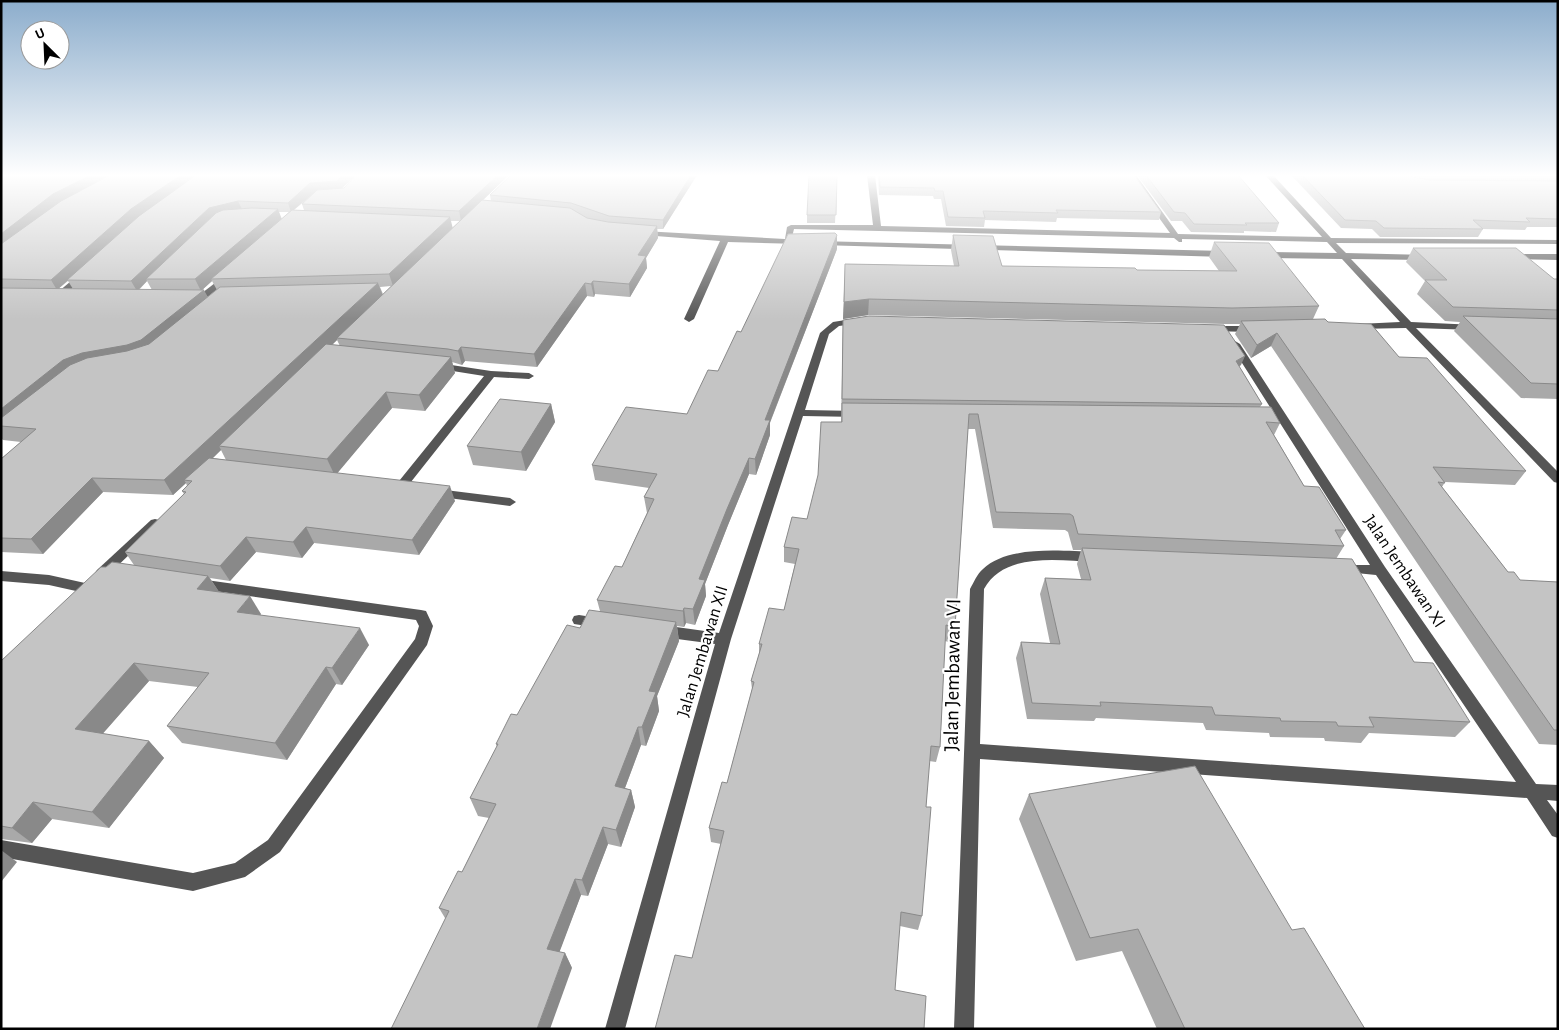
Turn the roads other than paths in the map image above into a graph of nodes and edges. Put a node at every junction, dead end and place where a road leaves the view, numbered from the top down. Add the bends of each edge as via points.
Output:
1 (876, 223) edge
2 (1166, 223) edge
3 (1313, 223) edge
4 (877, 229) junction
5 (630, 232) edge
6 (1176, 236) junction
7 (724, 239) junction
8 (1328, 240) junction
9 (794, 242) junction
10 (1533, 242) junction
11 (1558, 242) edge
12 (1188, 253) junction
13 (1237, 254) edge
14 (1257, 255) edge
15 (1346, 257) junction
16 (1435, 257) edge
17 (1504, 257) edge
18 (1556, 257) edge
19 (90, 268) edge
20 (234, 270) edge
21 (79, 294) edge
22 (224, 296) edge
23 (689, 319) dead end
24 (868, 320) edge
25 (1408, 325) junction
26 (1349, 327) edge
27 (1484, 328) edge
28 (1196, 329) edge
29 (1225, 329) junction
30 (1264, 329) edge
31 (424, 364) edge
32 (490, 374) junction
33 (529, 376) dead end
34 (798, 413) junction
35 (868, 414) edge
36 (1558, 479) edge
37 (510, 502) dead end
38 (163, 515) edge
39 (1104, 558) edge
40 (1331, 568) edge
41 (105, 570) junction
42 (1380, 570) junction
43 (125, 573) edge
44 (1, 576) edge
45 (184, 581) edge
46 (579, 620) dead end
47 (618, 625) edge
48 (647, 629) edge
49 (724, 639) junction
50 (973, 751) junction
51 (1532, 791) junction
52 (1558, 793) edge
53 (1558, 830) edge
54 (1, 848) edge
55 (614, 1029) edge
56 (964, 1029) edge

1 - 4 street
2 - 6 street
3 - 8 street
4 - 6 street
4 - 9 street via 796,226 791,227 788,238
5 - 7 street
6 - 8 street
6 - 12 street
7 - 9 street
7 - 23 street
8 - 10 street
8 - 15 street
9 - 12 street
10 - 11 street
10 - 18 street
12 - 13 street
14 - 15 street
15 - 16 street
15 - 25 street
17 - 18 street
19 - 21 street via 56,294
20 - 22 street via 201,295
24 - 34 street, Jalan Jembawan XII via 836,324 825,333
25 - 26 street
25 - 27 street
25 - 36 street
28 - 29 street
29 - 30 street
29 - 42 street, Jalan Jembawan XI via 1277,418
31 - 32 street
32 - 33 street
32 - 37 street via 394,488
34 - 35 street
34 - 49 street, Jalan Jembawan XII
38 - 41 street
39 - 50 street, Jalan Jembawan VI via 1055,556 1006,560 988,572 977,589
40 - 42 street
41 - 43 street
41 - 44 street via 82,591 49,580
42 - 51 street, Jalan Jembawan XI
45 - 54 street via 422,616 426,626 422,641 274,846 240,871 193,882
46 - 47 street
48 - 49 street
49 - 55 street, Jalan Jembawan XII
50 - 51 street
50 - 56 street, Jalan Jembawan VI
51 - 52 street
51 - 53 street, Jalan Jembawan XI

